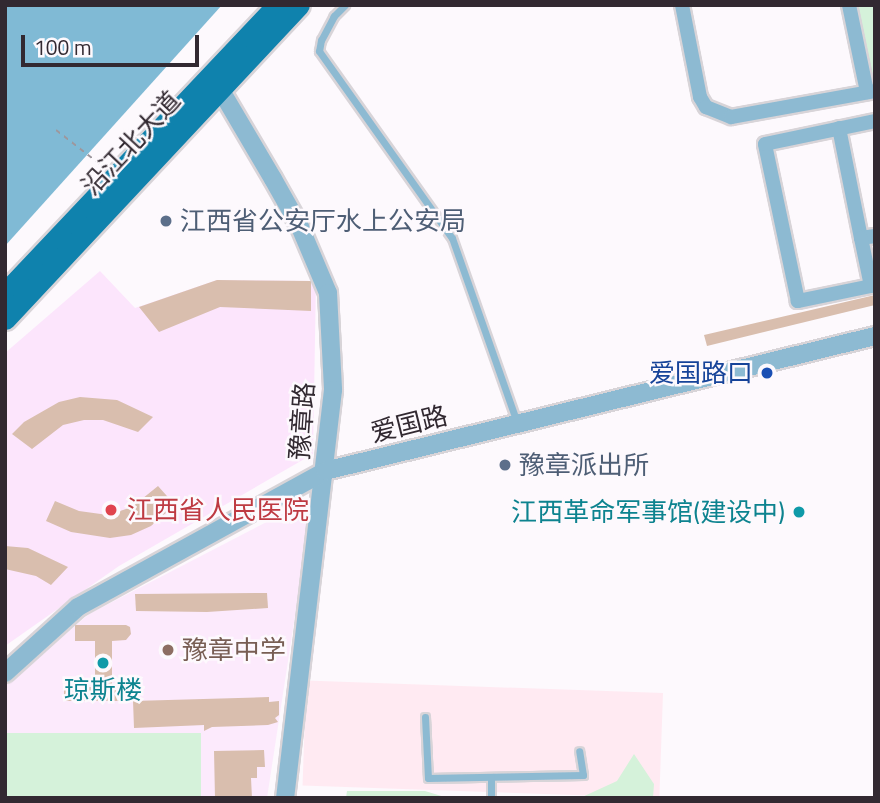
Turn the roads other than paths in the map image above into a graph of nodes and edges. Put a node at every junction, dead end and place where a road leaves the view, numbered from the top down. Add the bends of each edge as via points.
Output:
1 (277, 5) edge
2 (299, 5) edge
3 (345, 5) edge
4 (849, 5) edge
5 (684, 6) edge
6 (214, 84) junction
7 (871, 91) edge
8 (875, 121) edge
9 (839, 128) junction
10 (868, 237) edge
11 (873, 285) edge
12 (5, 293) edge
13 (5, 319) edge
14 (875, 336) edge
15 (517, 425) junction
16 (325, 471) junction
17 (5, 673) edge
18 (425, 717) dead end
19 (579, 751) dead end
20 (491, 777) junction
21 (285, 798) edge
22 (491, 798) edge

1 - 6 main road, 沿江北大道
2 - 6 main road, 沿江北大道
3 - 15 lane via 334,16 319,51 452,238
4 - 7 street
5 - 7 street via 700,97 706,107 731,117
6 - 12 main road, 沿江北大道 via 116,176
6 - 13 main road, 沿江北大道
6 - 16 street, 豫章路 via 300,227 328,293 332,390
8 - 9 street
9 - 10 street
9 - 11 street via 765,144 798,301
10 - 11 street
14 - 15 street, 爱国路
15 - 16 street, 爱国路
16 - 17 street, 爱国路 via 78,607
16 - 21 street, 豫章路
18 - 20 lane via 428,778
19 - 20 lane via 583,775
20 - 22 lane

